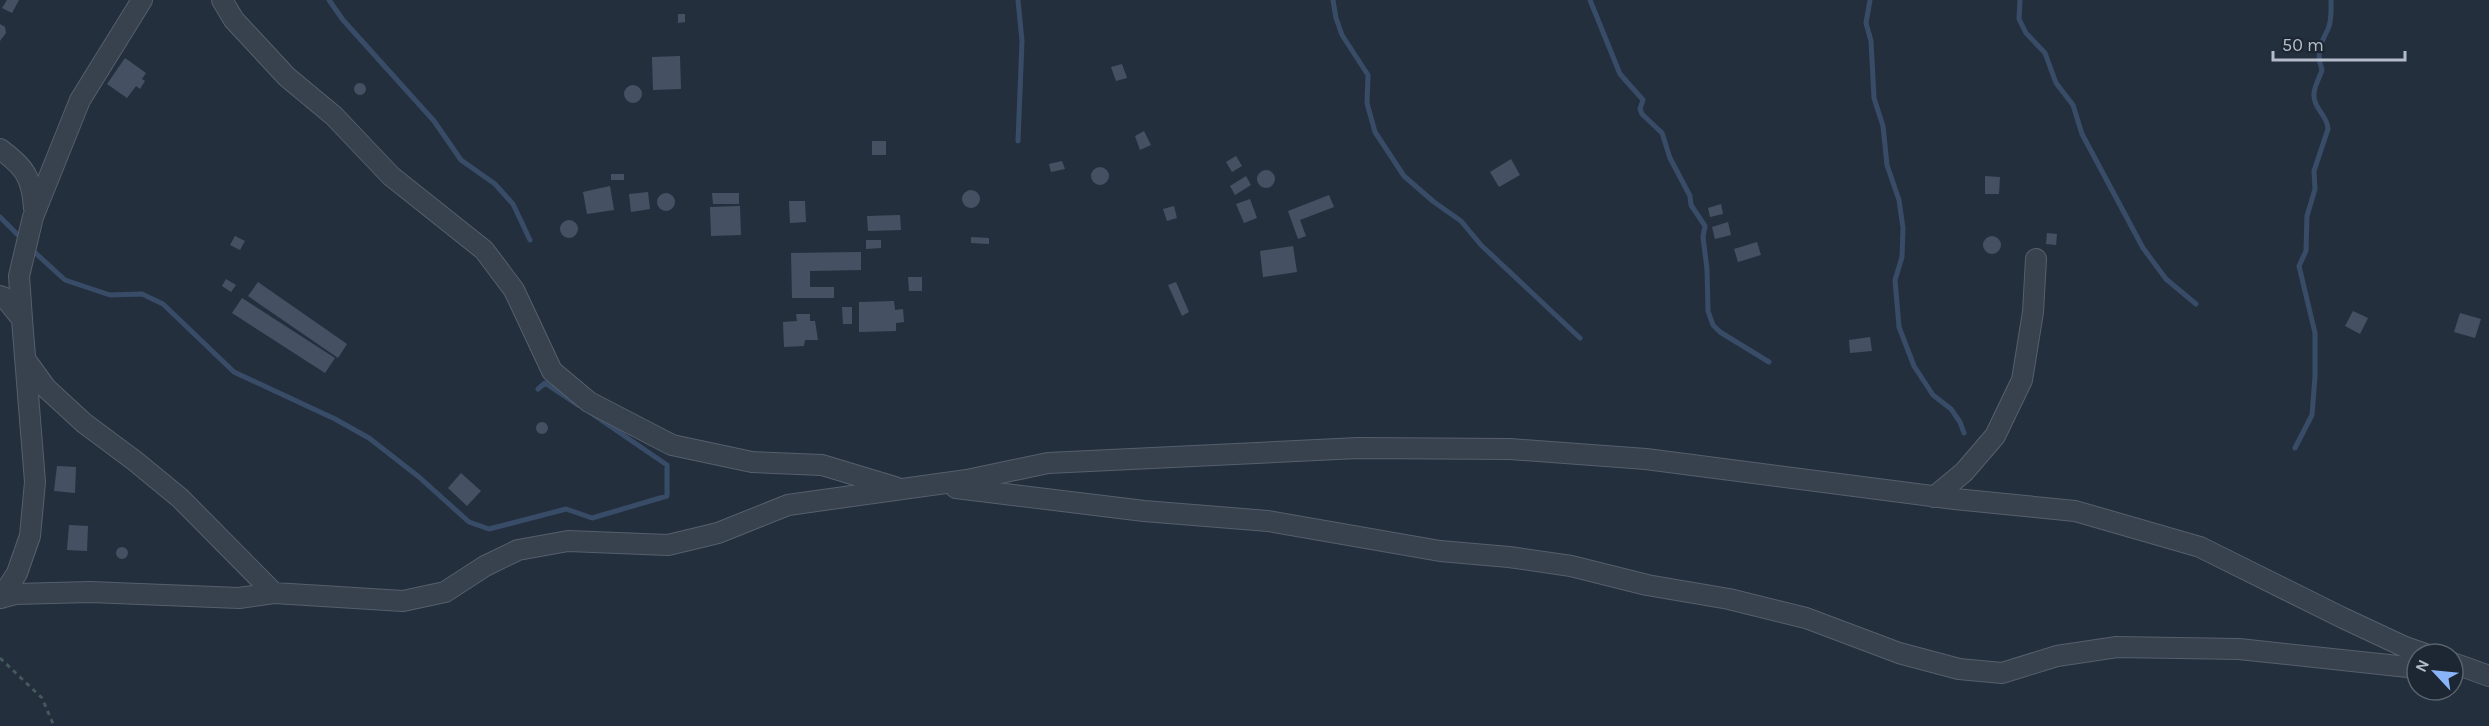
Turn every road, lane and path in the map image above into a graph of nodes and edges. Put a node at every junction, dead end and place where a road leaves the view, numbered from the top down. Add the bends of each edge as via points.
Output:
1 (142, 0) edge
2 (222, 0) edge
3 (0, 149) edge
4 (34, 213) junction
5 (2036, 259) dead end
6 (0, 296) edge
7 (22, 319) junction
8 (25, 359) junction
9 (929, 485) junction
10 (898, 488) junction
11 (1934, 497) junction
12 (274, 593) junction
13 (1, 598) edge
14 (2405, 645) edge
15 (0, 658) edge
16 (2405, 667) edge
17 (2465, 667) edge
18 (2465, 673) edge
19 (2489, 676) edge
20 (54, 726) edge

1 - 4 street via 80,99
2 - 10 street via 234,20 268,58 334,116 391,176 484,250 514,290 552,371 589,402 672,445 752,462 822,465
3 - 4 street via 25,171 33,186
4 - 7 street via 19,276
5 - 11 street via 2033,312 2022,380 1995,436 1964,472
6 - 7 street
7 - 8 street
8 - 12 street via 46,388 180,498
8 - 13 street via 35,482 30,536 17,573
9 - 10 street
9 - 11 street via 1048,463 1358,448 1510,449 1646,459
9 - 16 street via 1144,511 1268,520 1440,551 1571,566 1806,618 1959,669 2002,673 2056,656 2117,647 2239,649
10 - 12 street via 788,505 718,533 668,545 568,541 518,550 446,591 403,601
11 - 14 street via 2075,511 2200,547
12 - 13 street via 239,598 90,592 15,594
15 - 20 path via 42,698
17 - 19 street
18 - 19 street

